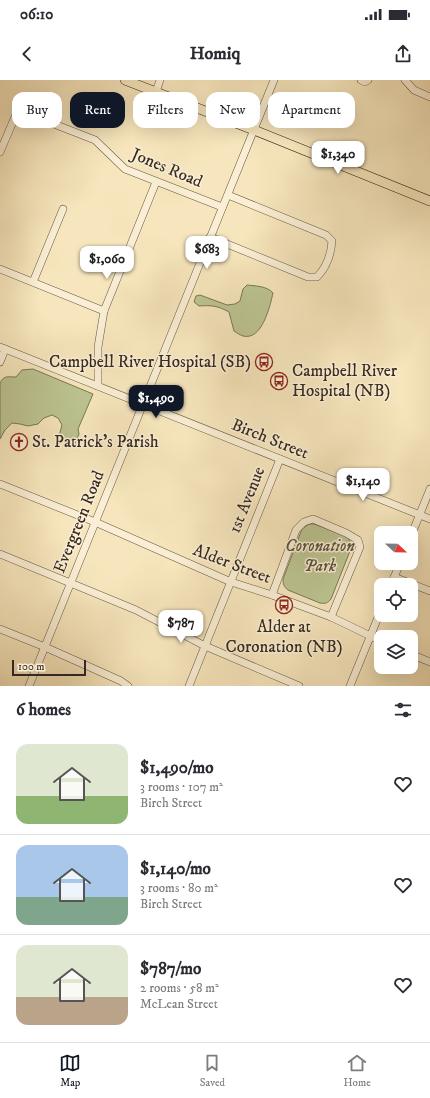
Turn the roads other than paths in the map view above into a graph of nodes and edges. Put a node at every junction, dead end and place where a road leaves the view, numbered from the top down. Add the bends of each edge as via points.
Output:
1 (125, 80) edge
2 (160, 80) edge
3 (274, 80) edge
4 (361, 80) edge
5 (368, 80) edge
6 (405, 80) edge
7 (156, 92) joint
8 (430, 97) edge
9 (198, 108) edge
10 (254, 130) junction
11 (0, 152) edge
12 (156, 182) junction
13 (228, 195) junction
14 (430, 201) edge
15 (222, 208) junction
16 (63, 209) dead end
17 (210, 237) junction
18 (0, 269) edge
19 (33, 282) junction
20 (104, 311) junction
21 (3, 348) edge
22 (0, 362) edge
23 (98, 386) junction
24 (143, 404) junction
25 (280, 459) junction
26 (0, 484) edge
27 (430, 489) edge
28 (419, 515) junction
29 (430, 519) edge
30 (95, 522) junction
31 (415, 526) edge
32 (0, 554) edge
33 (397, 570) edge
34 (394, 577) joint
35 (71, 582) junction
36 (231, 582) junction
37 (430, 591) edge
38 (272, 595) junction
39 (331, 617) junction
40 (376, 622) edge
41 (0, 629) edge
42 (370, 637) junction
43 (374, 639) edge
44 (205, 646) junction
45 (45, 647) junction
46 (418, 657) edge
47 (430, 662) edge
48 (29, 686) edge
49 (128, 686) edge
50 (189, 686) edge
51 (299, 686) edge
52 (350, 686) edge

1 - 7 main road
2 - 7 street
3 - 10 street, Evergreen Road
4 - 5 street
6 - 8 street via 414,90
9 - 10 main road
10 - 13 street, Evergreen Road
10 - 14 main road
11 - 12 street, Jones Road via 18,110 95,140 125,169
12 - 15 street, Jones Road
12 - 20 street
13 - 15 street, Evergreen Road
13 - 17 street via 326,235 332,242 326,262 317,277 308,277
15 - 17 street, Evergreen Road
16 - 19 street
17 - 24 street, Evergreen Road
18 - 19 street
19 - 20 street
20 - 23 street via 98,347
21 - 22 street
21 - 23 street, Birch Street
23 - 24 street, Birch Street
24 - 25 street, Birch Street
24 - 30 street, Evergreen Road
25 - 28 street, Birch Street
25 - 36 street, 1st Avenue
26 - 30 street, Alder Street
27 - 28 street
28 - 29 street, Birch Street
28 - 31 street
30 - 35 street, Evergreen Road
30 - 36 street, Alder Street
32 - 35 street
33 - 34 street
34 - 37 street
35 - 44 street via 136,610
35 - 45 street, Evergreen Road
36 - 38 street, Alder Street
36 - 44 street, 1st Avenue
38 - 39 street, Alder Street
38 - 39 street via 296,530 304,522 313,520 346,533 358,540 360,547
39 - 42 street, Alder Street
40 - 42 street
41 - 45 street
42 - 43 street, Alder Street
42 - 52 street
44 - 50 street, 1st Avenue
44 - 51 street
45 - 48 street, Evergreen Road
45 - 49 street
46 - 47 street

